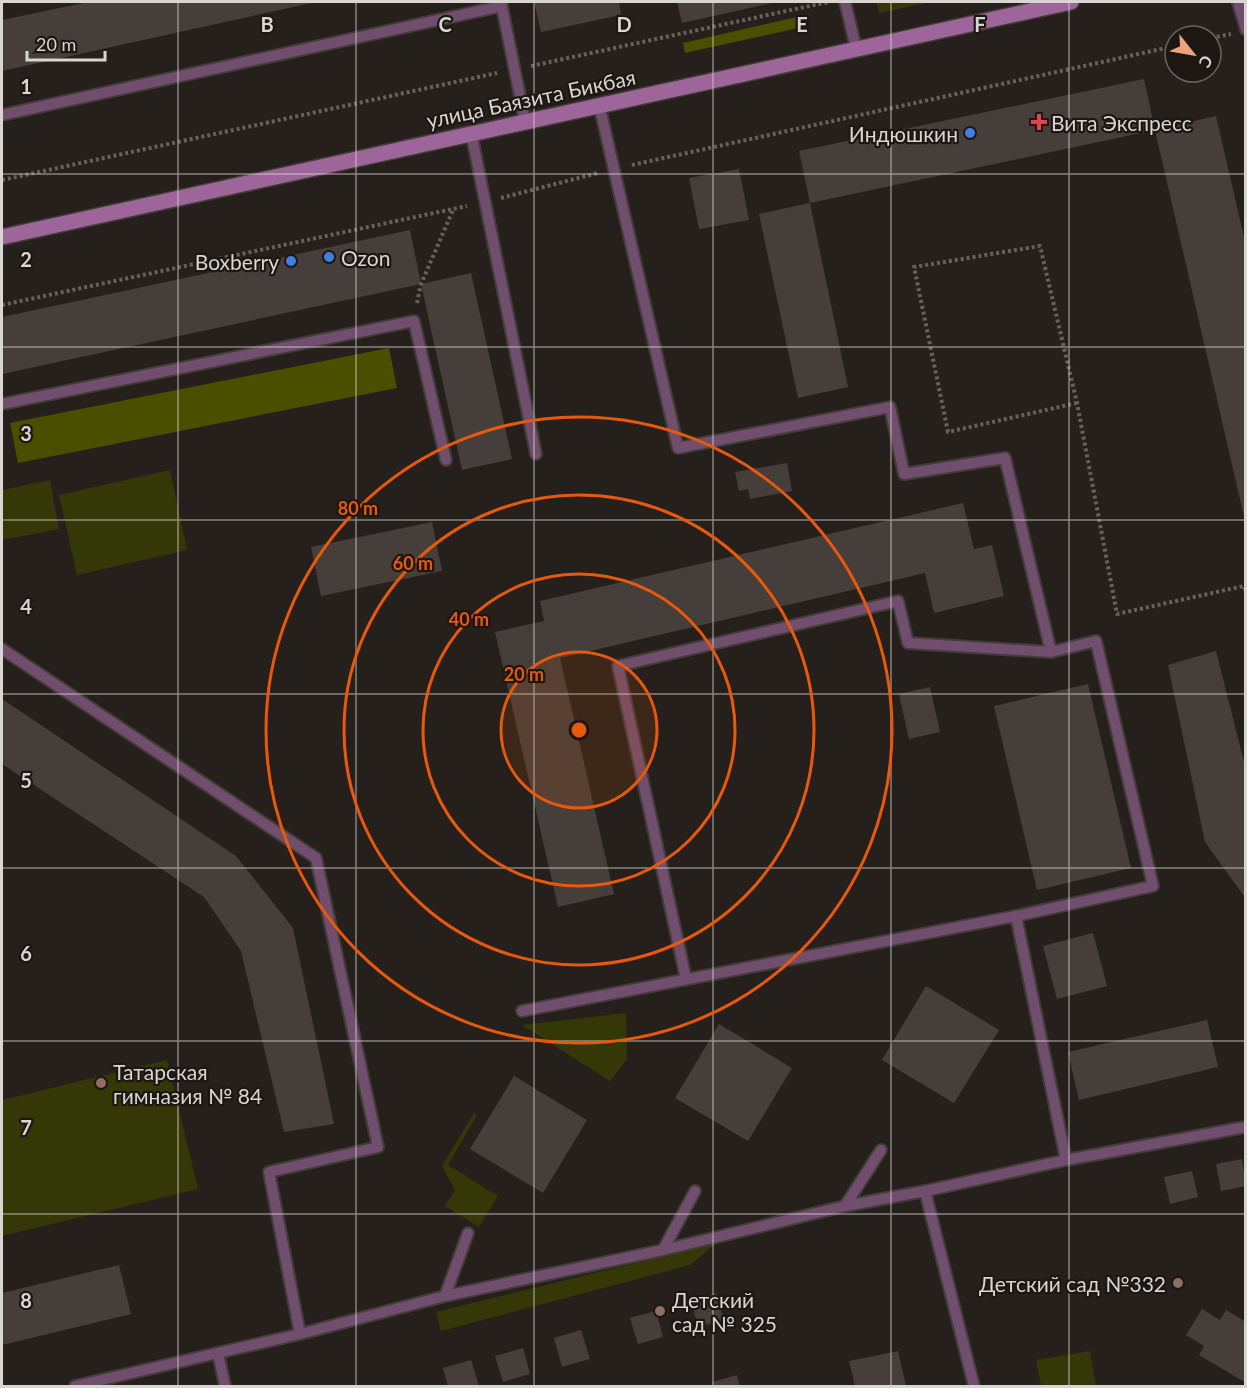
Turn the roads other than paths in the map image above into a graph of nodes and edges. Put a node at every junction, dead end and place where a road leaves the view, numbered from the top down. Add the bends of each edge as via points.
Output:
1 (845, 2) edge
2 (1071, 2) edge
3 (1238, 2) edge
4 (502, 4) edge
5 (1245, 30) edge
6 (856, 48) junction
7 (599, 104) junction
8 (2, 115) edge
9 (525, 121) junction
10 (471, 132) junction
11 (2, 237) edge
12 (2, 404) edge
13 (536, 454) dead end
14 (446, 460) dead end
15 (2, 649) edge
16 (1051, 652) junction
17 (1016, 916) junction
18 (686, 979) junction
19 (522, 1011) dead end
20 (1245, 1127) edge
21 (881, 1150) dead end
22 (1066, 1160) junction
23 (695, 1191) dead end
24 (925, 1191) junction
25 (845, 1206) junction
26 (468, 1233) dead end
27 (663, 1250) junction
28 (445, 1296) junction
29 (300, 1334) junction
30 (218, 1353) junction
31 (75, 1386) edge
32 (225, 1386) edge
33 (974, 1386) edge

1 - 6 lane
2 - 6 main road, улица Баязита Бикбая
3 - 5 lane
4 - 8 lane
4 - 9 lane
6 - 7 main road, улица Баязита Бикбая
7 - 9 main road, улица Баязита Бикбая
7 - 16 lane via 678,448 890,407 904,474 1005,458
9 - 10 main road, улица Баязита Бикбая
10 - 11 main road, улица Баязита Бикбая
10 - 13 lane
12 - 14 lane via 414,321
15 - 29 lane via 316,858 378,1147 269,1172
16 - 17 lane via 1096,641 1153,886
16 - 18 lane via 908,644 898,602 618,666
17 - 18 lane
17 - 22 lane
18 - 19 lane
20 - 22 lane
21 - 25 lane
22 - 24 lane
23 - 27 lane
24 - 25 lane
24 - 33 lane
25 - 27 lane
26 - 28 lane
27 - 28 lane
28 - 29 lane
29 - 30 lane
30 - 31 lane
30 - 32 lane

